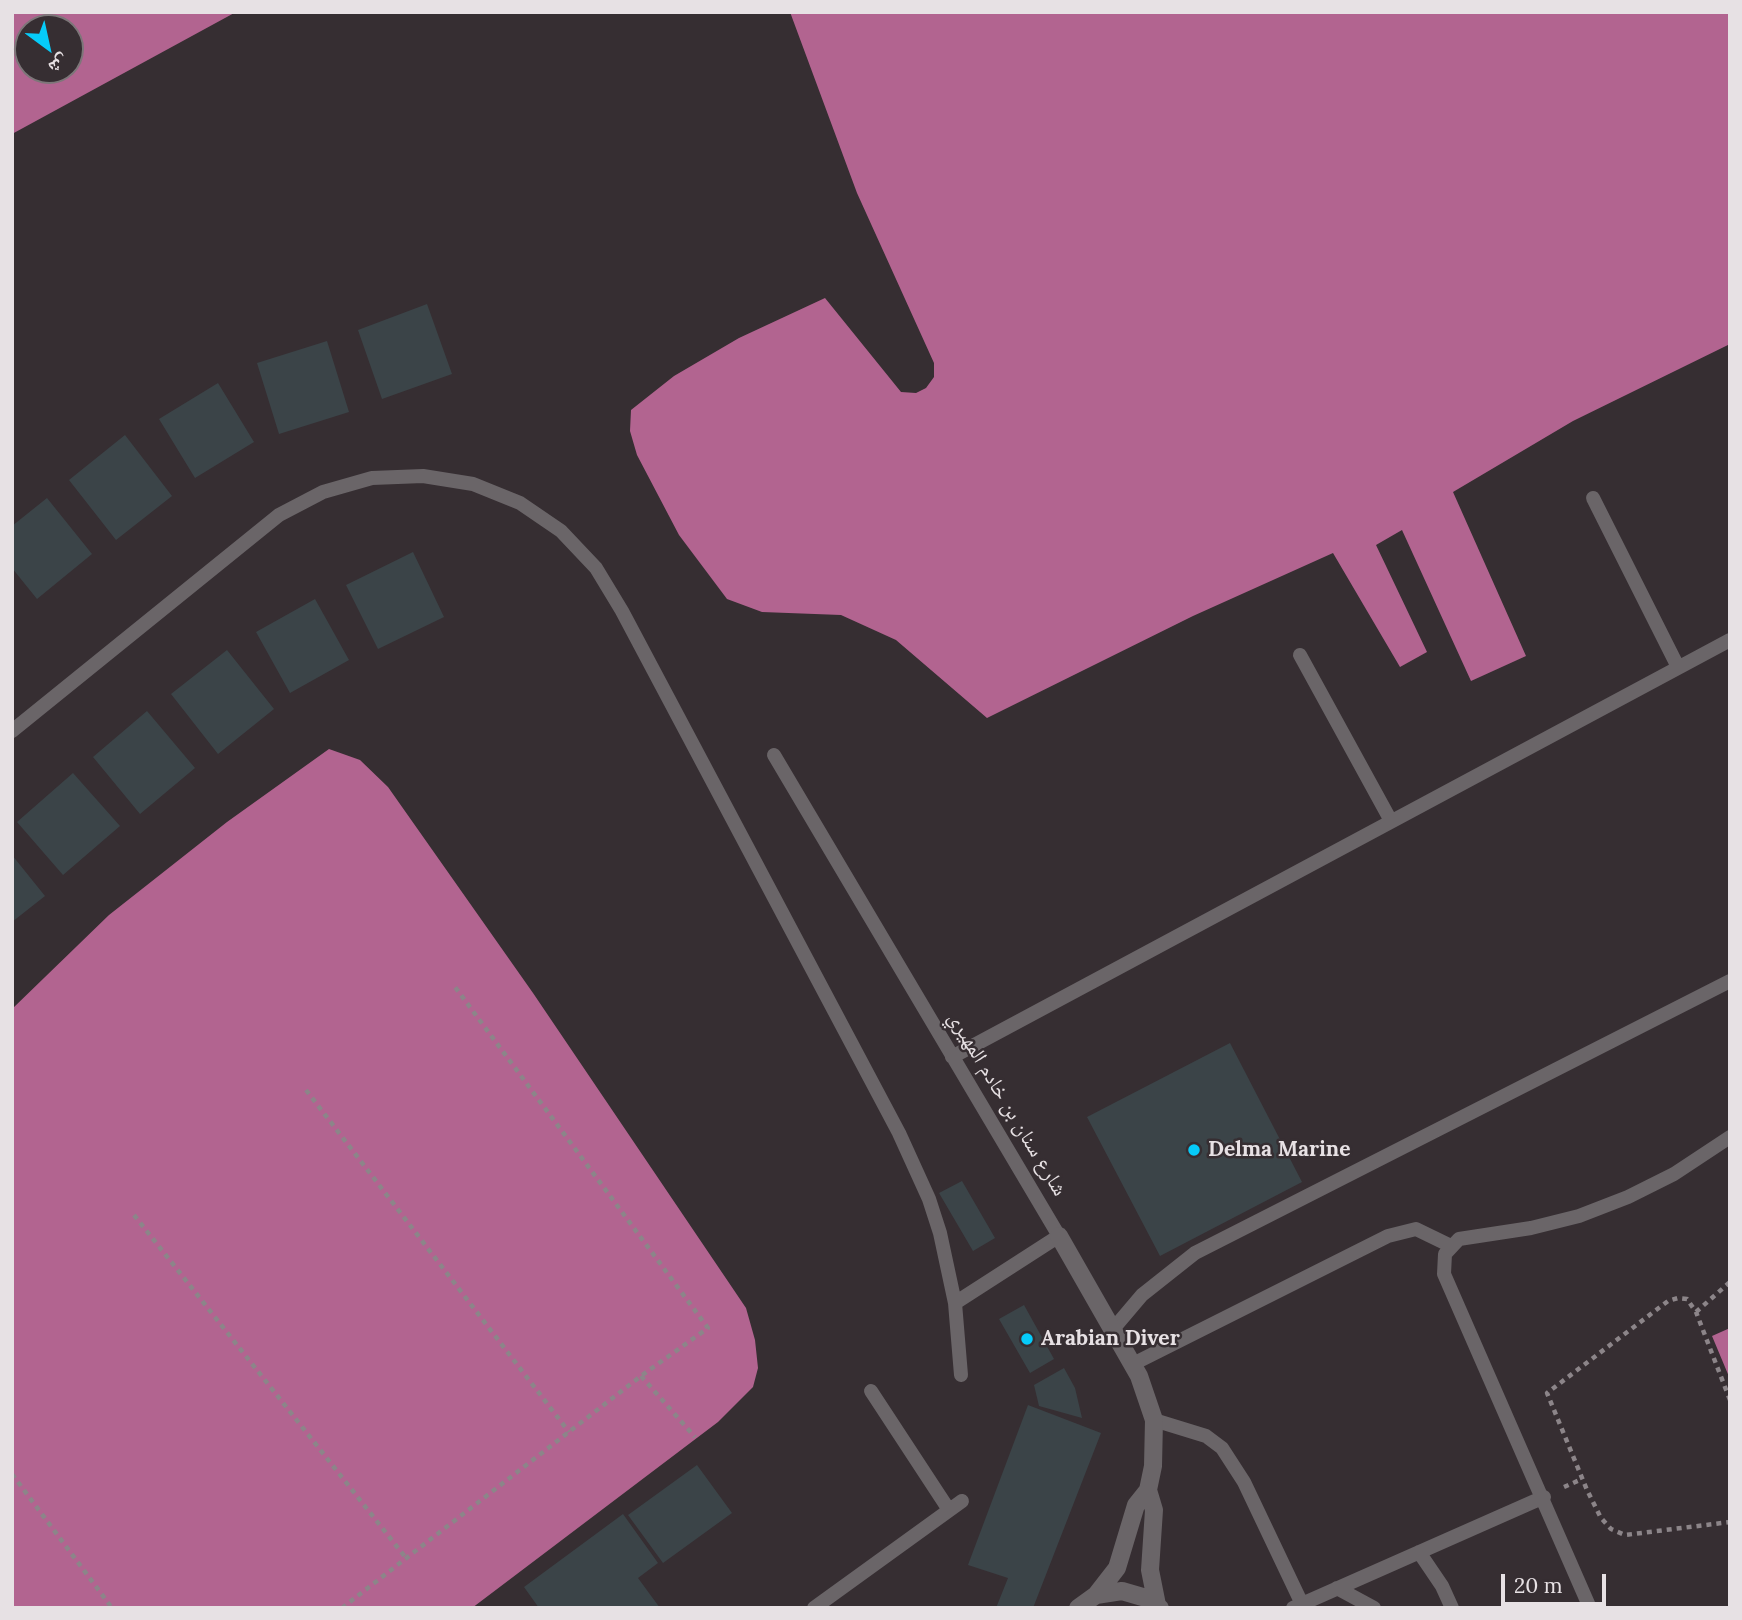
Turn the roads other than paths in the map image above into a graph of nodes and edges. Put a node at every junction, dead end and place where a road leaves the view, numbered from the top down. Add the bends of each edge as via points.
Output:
1 (1593, 498) dead end
2 (1730, 640) edge
3 (1300, 655) dead end
4 (1678, 667) junction
5 (12, 731) edge
6 (774, 755) dead end
7 (1391, 821) junction
8 (1730, 981) edge
9 (952, 1057) junction
10 (1730, 1136) edge
11 (1059, 1236) junction
12 (1451, 1246) junction
13 (955, 1303) junction
14 (1114, 1328) junction
15 (1133, 1364) junction
16 (961, 1375) dead end
17 (871, 1391) dead end
18 (1154, 1420) junction
19 (1148, 1490) junction
20 (1544, 1497) junction
21 (962, 1501) dead end
22 (949, 1510) junction
23 (1419, 1552) junction
24 (1337, 1588) junction
25 (1096, 1595) junction
26 (1159, 1606) edge
27 (1297, 1606) edge
28 (814, 1608) edge
29 (1078, 1608) edge
30 (1374, 1608) edge
31 (1452, 1608) edge
32 (1591, 1608) edge

1 - 4 lane
2 - 4 lane
3 - 7 lane
4 - 7 lane
5 - 13 lane via 279,514 323,492 372,478 423,476 473,484 520,503 561,531 596,568 622,611 915,1165 940,1233
6 - 9 lane, شارع سنان بن خادم المهيري
7 - 9 lane
8 - 14 lane via 1195,1253 1142,1295
9 - 11 lane, شارع سنان بن خادم المهيري
10 - 12 lane via 1628,1198 1579,1216 1469,1237
11 - 13 lane
11 - 14 street, شارع سنان بن خادم المهيري
12 - 15 lane via 1416,1229 1388,1236
12 - 20 lane via 1442,1264 1444,1274
13 - 16 lane
14 - 15 street, شارع سنان بن خادم المهيري
15 - 18 street, شارع سنان بن خادم المهيري
17 - 22 lane
18 - 19 street, شارع سنان بن خادم المهيري
18 - 27 lane via 1206,1436 1222,1448 1244,1482
19 - 25 street, شارع سنان بن خادم المهيري via 1136,1505 1117,1568
19 - 26 street, شارع سنان بن خادم المهيري via 1154,1510 1150,1570
20 - 23 lane
20 - 32 lane
21 - 22 lane
22 - 28 lane
23 - 24 lane
23 - 31 lane
24 - 27 lane
24 - 30 lane
25 - 26 street via 1134,1593
25 - 29 street

